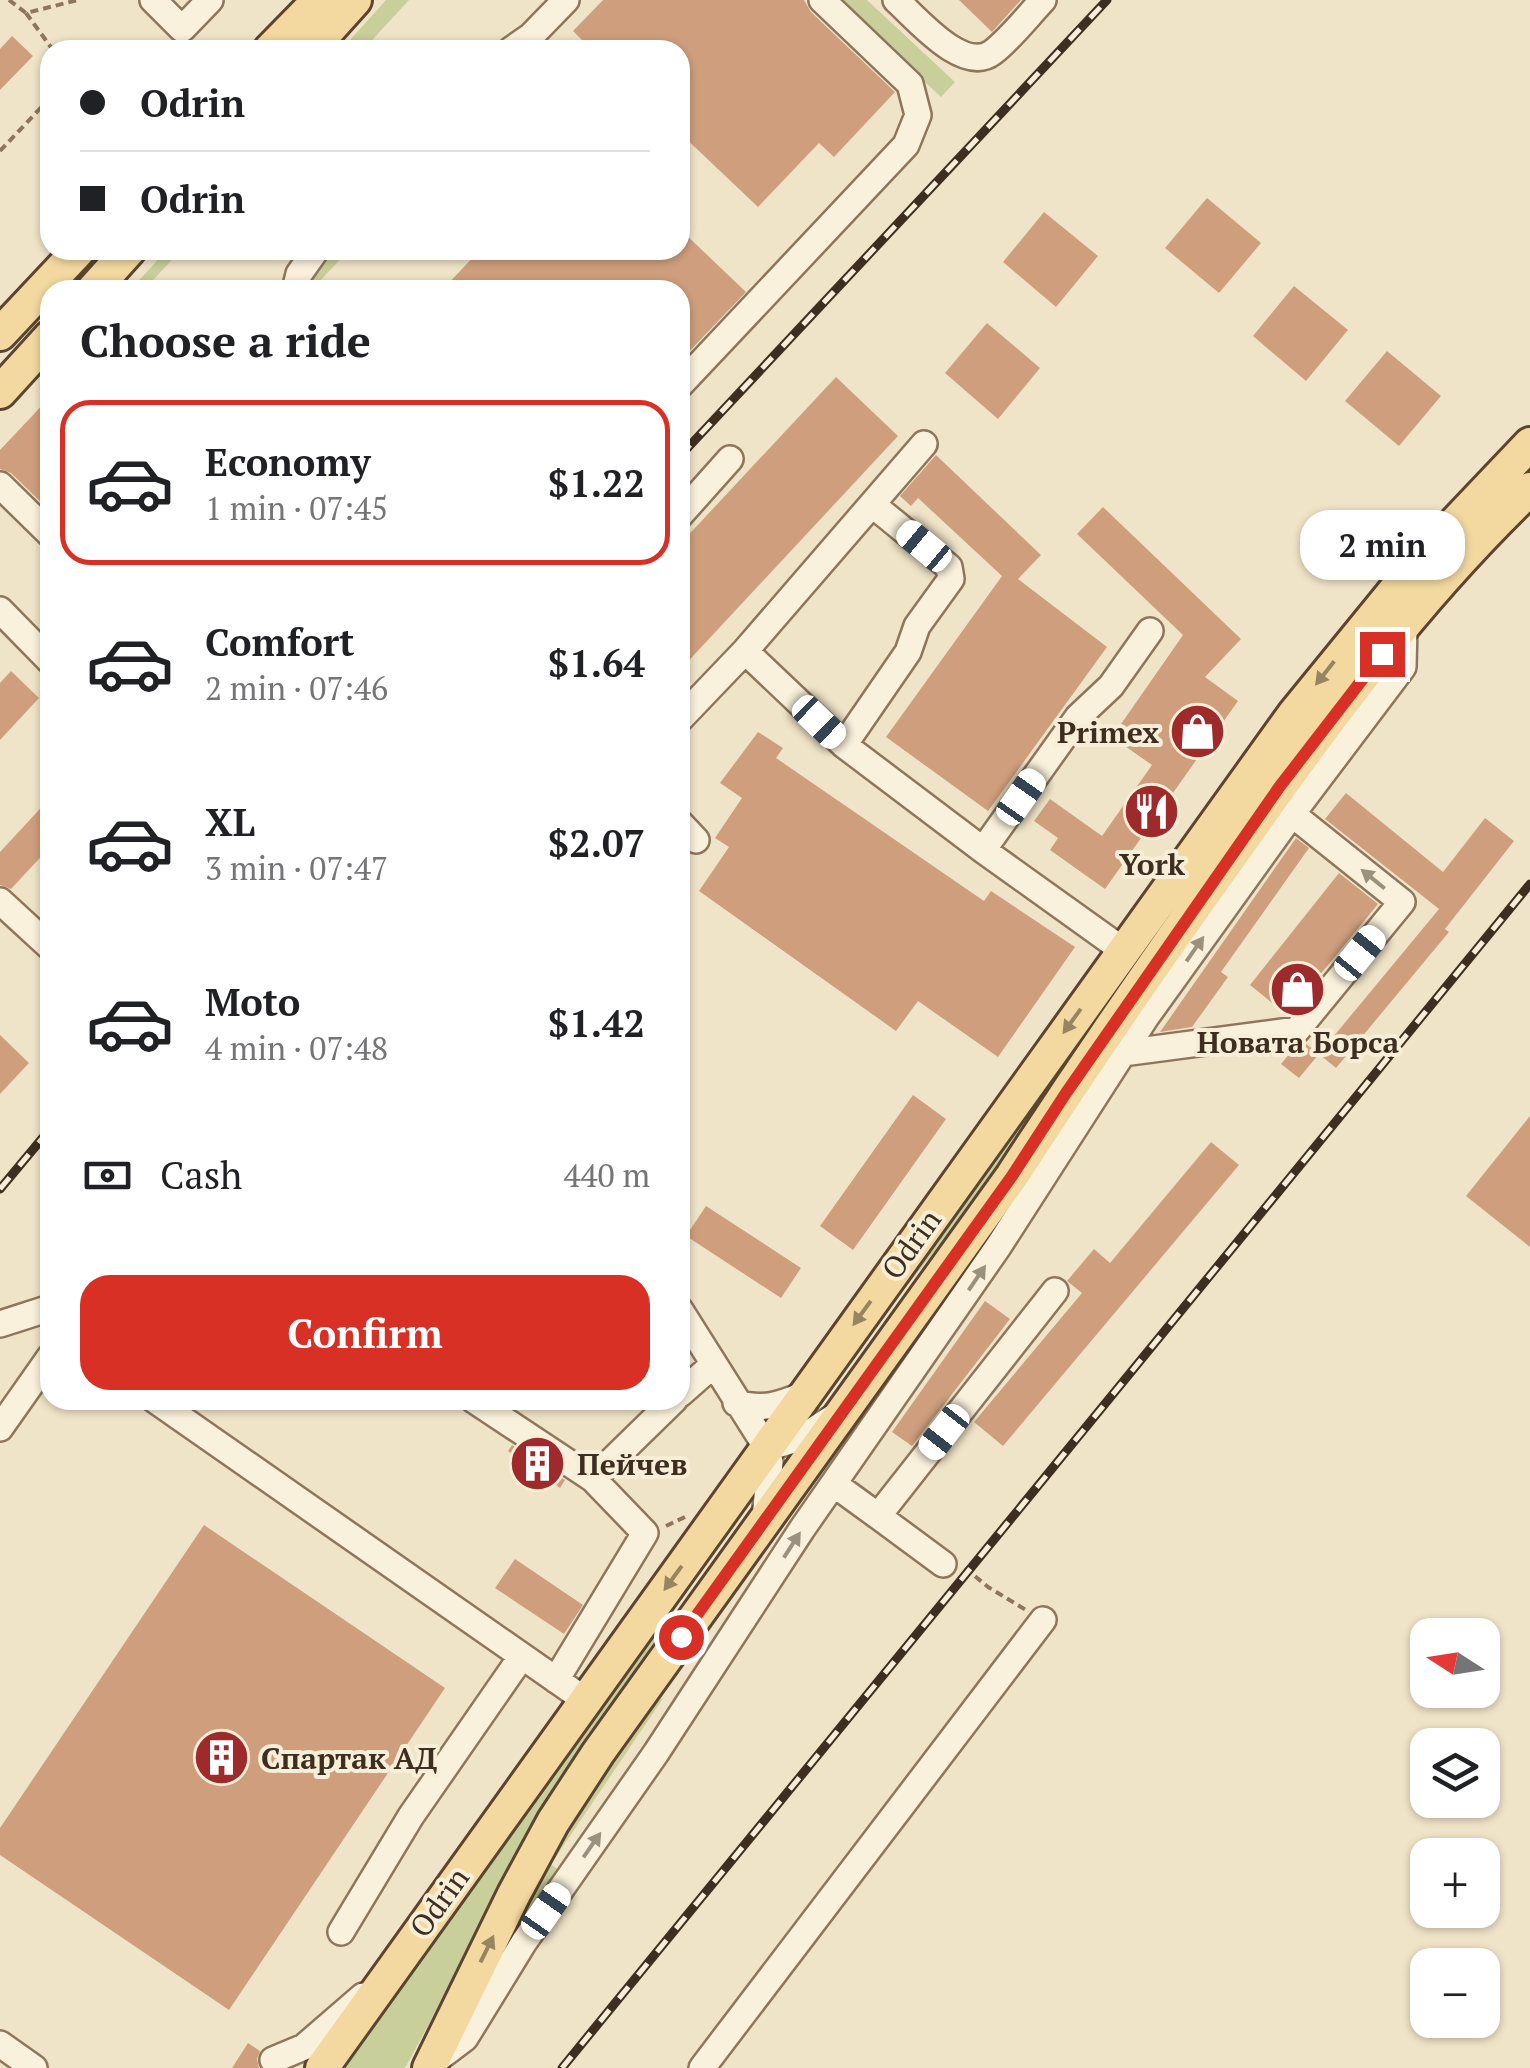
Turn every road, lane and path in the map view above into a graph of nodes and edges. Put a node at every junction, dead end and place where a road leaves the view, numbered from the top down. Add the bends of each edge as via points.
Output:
1 (10, 0) edge
2 (78, 0) edge
3 (153, 0) edge
4 (210, 0) edge
5 (318, 0) edge
6 (355, 0) edge
7 (566, 0) edge
8 (822, 0) edge
9 (896, 0) edge
10 (1043, 0) edge
11 (26, 13) junction
12 (46, 40) edge
13 (280, 40) edge
14 (319, 40) edge
15 (526, 40) edge
16 (40, 109) edge
17 (0, 151) edge
18 (70, 260) edge
19 (120, 260) edge
20 (51, 280) edge
21 (102, 280) edge
22 (40, 291) edge
23 (0, 334) edge
24 (40, 348) edge
25 (690, 373) edge
26 (0, 392) edge
27 (924, 444) dead end
28 (1530, 444) edge
29 (730, 458) dead end
30 (0, 484) edge
31 (1526, 497) edge
32 (690, 504) edge
33 (873, 505) junction
34 (40, 524) edge
35 (0, 610) edge
36 (1404, 627) junction
37 (1150, 631) dead end
38 (40, 650) edge
39 (746, 650) junction
40 (690, 709) edge
41 (844, 745) junction
42 (1292, 814) junction
43 (983, 850) junction
44 (0, 901) edge
45 (40, 938) edge
46 (1124, 951) junction
47 (1124, 1052) junction
48 (1066, 1093) junction
49 (1054, 1291) dead end
50 (40, 1311) edge
51 (0, 1324) edge
52 (690, 1327) edge
53 (713, 1365) junction
54 (40, 1370) edge
55 (690, 1385) edge
56 (802, 1396) junction
57 (736, 1403) junction
58 (169, 1410) edge
59 (489, 1410) edge
60 (664, 1410) edge
61 (841, 1413) junction
62 (0, 1428) edge
63 (767, 1448) junction
64 (594, 1479) junction
65 (834, 1484) junction
66 (878, 1516) junction
67 (765, 1520) junction
68 (943, 1564) joint
69 (1043, 1620) joint
70 (522, 1656) junction
71 (556, 1680) junction
72 (585, 1700) junction
73 (341, 1932) dead end
74 (386, 1977) junction
75 (0, 2044) edge
76 (273, 2060) dead end
77 (430, 2065) edge
78 (34, 2068) edge
79 (322, 2068) edge
80 (702, 2068) edge

1 - 11 path
2 - 11 path
3 - 4 street via 182,29
5 - 13 main road
6 - 14 main road
7 - 15 street
8 - 25 street via 910,84 918,115 906,145
9 - 10 street via 954,52 972,59 990,55
11 - 12 path
16 - 17 path
18 - 20 main road
19 - 21 main road
22 - 23 main road
24 - 26 main road
27 - 33 street
28 -> 46 main road, Odrin via 1344,650
29 - 32 street
30 - 34 street
31 - 36 main road, Odrin
33 - 39 street
33 - 41 street via 949,568 951,580
35 - 38 street
36 - 42 street via 1403,667
36 - 48 main road, Odrin via 1303,754
37 - 43 street via 1111,686 1078,717
39 - 40 street
39 - 41 street
41 - 43 street
47 -> 42 street
47 -> 42 street via 1297,1030 1402,902
43 - 46 street
44 - 45 street
46 - 48 main road via 1126,984 1075,1061
46 -> 56 main road, Odrin
65 -> 47 street
48 - 61 main road, Odrin
49 - 66 street
50 - 51 street
52 - 53 street
53 - 55 street
53 - 57 street
54 - 62 street
56 - 57 street via 773,1408
56 - 63 main road, Odrin
57 - 63 street
58 - 70 street
59 - 64 street
60 - 64 street
61 - 63 street via 803,1437
61 - 67 main road, Odrin
63 - 67 street
63 -> 72 main road, Odrin
64 - 71 street via 645,1533
65 - 66 street
77 -> 65 street via 465,2038
66 - 68 street
77 -> 67 main road, Odrin via 553,1822
68 - 69 path via 968,1569
69 - 80 street
70 - 71 street
70 - 73 street via 411,1816
71 - 72 street
72 - 74 main road, Odrin
74 - 76 street via 304,2047
74 - 79 main road, Odrin
75 - 78 street

